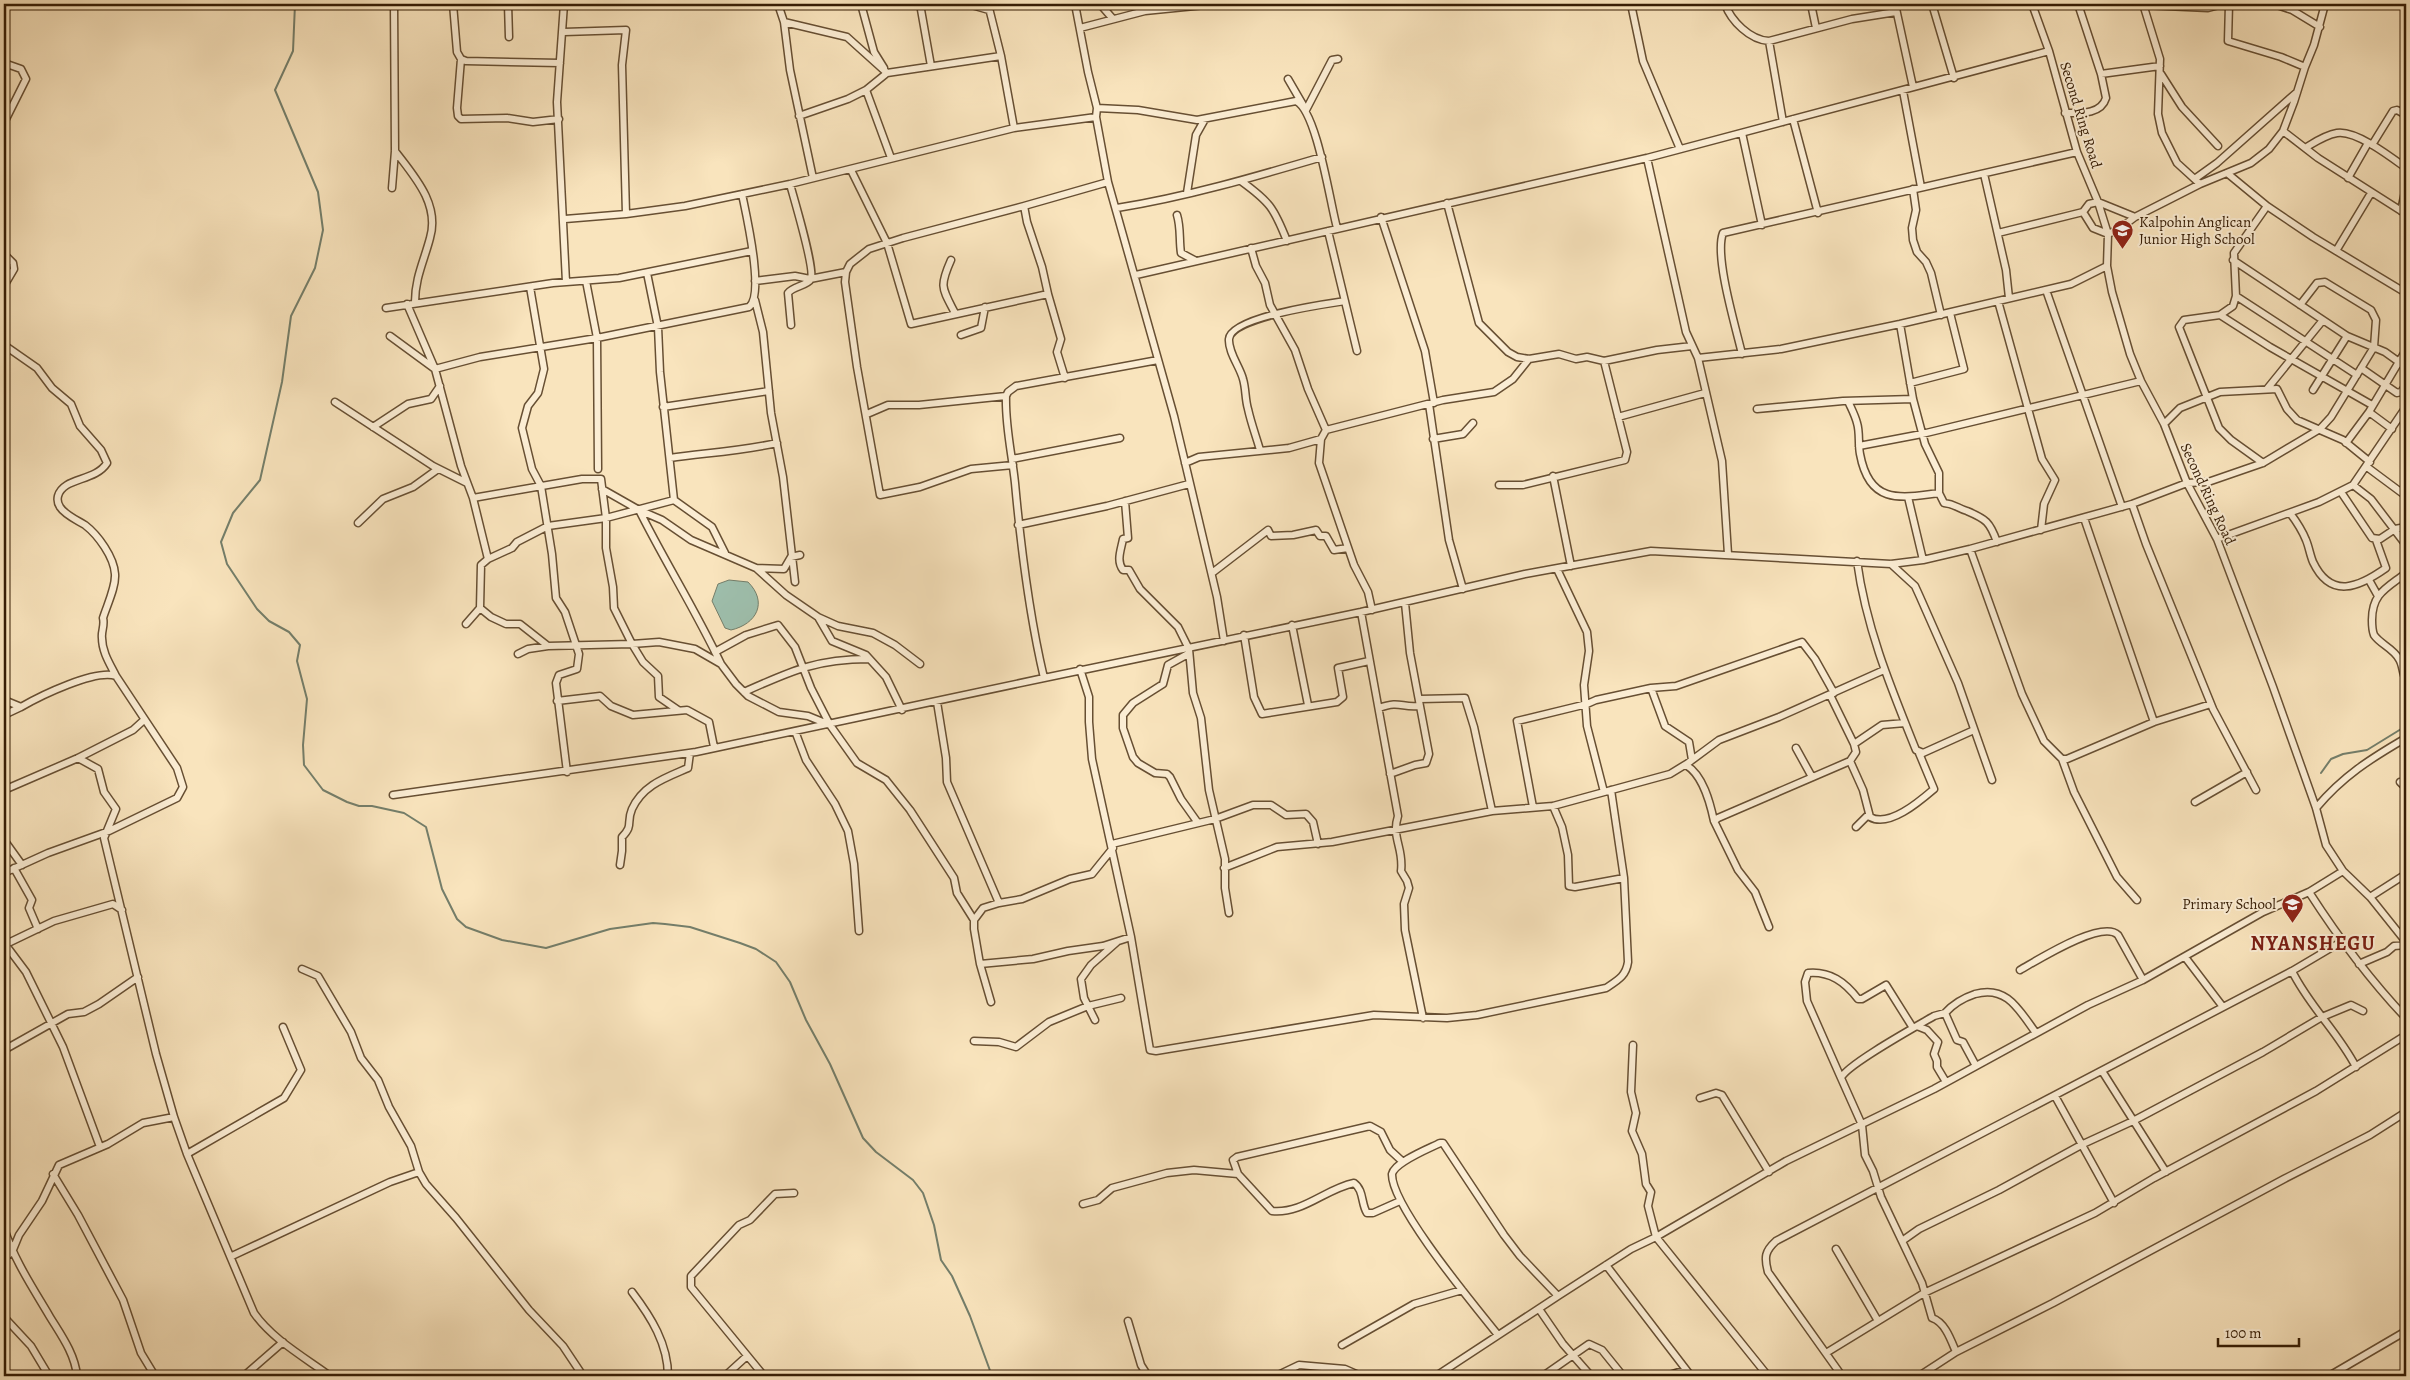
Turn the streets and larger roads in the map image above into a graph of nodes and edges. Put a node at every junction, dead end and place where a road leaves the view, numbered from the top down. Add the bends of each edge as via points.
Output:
1 (394, 4) edge
2 (453, 4) edge
3 (508, 4) edge
4 (564, 4) edge
5 (778, 4) edge
6 (861, 4) edge
7 (920, 4) edge
8 (968, 4) edge
9 (1075, 4) edge
10 (1100, 4) edge
11 (1215, 4) edge
12 (1631, 4) edge
13 (1725, 4) edge
14 (1811, 4) edge
15 (1895, 4) edge
16 (1932, 4) edge
17 (2032, 4) edge
18 (2078, 4) edge
19 (2223, 4) edge
20 (2229, 4) edge
21 (2274, 4) edge
22 (2324, 4) edge
23 (2143, 5) edge
24 (1169, 6) edge
25 (989, 7) edge
26 (1145, 7) edge
27 (1896, 12) junction
28 (1113, 19) junction
29 (784, 22) junction
30 (2320, 27) junction
31 (1080, 28) junction
32 (1816, 28) junction
33 (564, 32) junction
34 (509, 37) dead end
35 (1769, 41) junction
36 (2049, 51) junction
37 (1001, 56) junction
38 (461, 58) junction
39 (1338, 59) dead end
40 (4, 63) edge
41 (560, 63) junction
42 (931, 66) junction
43 (2160, 66) junction
44 (2305, 67) junction
45 (887, 73) junction
46 (2100, 74) junction
47 (2161, 74) junction
48 (1954, 78) junction
49 (1288, 79) dead end
50 (1913, 88) junction
51 (866, 90) junction
52 (1903, 91) junction
53 (2296, 93) junction
54 (1097, 108) junction
55 (1306, 110) junction
56 (2066, 113) junction
57 (2406, 115) edge
58 (799, 116) junction
59 (1096, 117) junction
60 (559, 119) junction
61 (1205, 119) junction
62 (1793, 119) junction
63 (1783, 122) junction
64 (4, 123) edge
65 (1014, 128) junction
66 (2283, 131) junction
67 (1742, 133) junction
68 (2370, 144) junction
69 (2218, 146) dead end
70 (2305, 148) junction
71 (1680, 149) junction
72 (395, 151) junction
73 (2077, 152) junction
74 (1322, 157) junction
75 (891, 158) junction
76 (1647, 158) junction
77 (2406, 168) edge
78 (850, 170) junction
79 (2227, 173) junction
80 (1984, 174) junction
81 (813, 178) junction
82 (2348, 178) junction
83 (1241, 181) junction
84 (2198, 181) junction
85 (1108, 182) junction
86 (790, 184) junction
87 (1921, 187) junction
88 (2406, 187) edge
89 (392, 188) dead end
90 (1913, 188) junction
91 (1187, 193) junction
92 (2371, 193) junction
93 (742, 194) junction
94 (2098, 202) junction
95 (1447, 204) junction
96 (1024, 206) junction
97 (2267, 206) junction
98 (1116, 208) junction
99 (2083, 212) junction
100 (1818, 213) junction
101 (2404, 213) edge
102 (626, 214) junction
103 (1177, 215) dead end
104 (2134, 217) junction
105 (1381, 218) junction
106 (565, 219) junction
107 (1762, 225) junction
108 (1337, 228) junction
109 (1328, 231) junction
110 (1998, 233) junction
111 (2108, 234) junction
112 (1287, 241) junction
113 (887, 243) junction
114 (1251, 248) junction
115 (752, 251) junction
116 (2336, 251) junction
117 (4, 254) edge
118 (952, 260) dead end
119 (2233, 260) junction
120 (1196, 262) junction
121 (2108, 266) junction
122 (846, 272) junction
123 (648, 274) junction
124 (1136, 275) junction
125 (810, 279) junction
126 (586, 281) junction
127 (755, 281) junction
128 (566, 282) junction
129 (4, 286) edge
130 (530, 287) junction
131 (2046, 290) junction
132 (2406, 293) edge
133 (1048, 294) junction
134 (2236, 296) junction
135 (2009, 298) junction
136 (755, 300) junction
137 (1345, 300) junction
138 (1998, 301) junction
139 (415, 302) junction
140 (407, 304) junction
141 (2300, 305) junction
142 (985, 307) junction
143 (386, 308) dead end
144 (955, 313) junction
145 (1950, 313) junction
146 (1275, 314) junction
147 (2220, 314) junction
148 (1941, 315) junction
149 (2323, 320) junction
150 (1900, 324) junction
151 (791, 325) dead end
152 (658, 327) junction
153 (961, 335) dead end
154 (390, 336) dead end
155 (2347, 336) junction
156 (597, 338) junction
157 (2306, 342) junction
158 (4, 345) edge
159 (1692, 346) junction
160 (541, 347) junction
161 (2374, 347) junction
162 (2406, 350) edge
163 (1357, 351) dead end
164 (1742, 354) junction
165 (1698, 358) junction
166 (1529, 359) junction
167 (2292, 359) junction
168 (2332, 359) junction
169 (1158, 360) junction
170 (1604, 361) junction
171 (2399, 362) junction
172 (2406, 367) edge
173 (2361, 368) junction
174 (435, 369) junction
175 (2357, 374) junction
176 (2322, 377) junction
177 (1065, 378) junction
178 (2141, 381) junction
179 (1910, 383) junction
180 (2384, 384) junction
181 (440, 386) junction
182 (2406, 386) edge
183 (2267, 389) junction
184 (2313, 390) dead end
185 (2348, 390) junction
186 (768, 392) junction
187 (1705, 394) junction
188 (1006, 396) junction
189 (2083, 396) junction
190 (2206, 397) junction
191 (1913, 399) junction
192 (1848, 401) junction
193 (335, 402) dead end
194 (1432, 403) junction
195 (2372, 405) junction
196 (663, 407) junction
197 (2406, 407) edge
198 (1757, 409) dead end
199 (2028, 410) junction
200 (2369, 412) junction
201 (867, 414) junction
202 (1618, 417) junction
203 (1473, 424) dead end
204 (2164, 424) junction
205 (373, 427) junction
206 (2320, 428) junction
207 (2392, 429) junction
208 (1326, 430) junction
209 (1922, 434) junction
210 (1120, 438) dead end
211 (1321, 439) junction
212 (1434, 439) junction
213 (2346, 442) junction
214 (777, 444) junction
215 (1859, 446) junction
216 (1260, 450) junction
217 (670, 458) junction
218 (1012, 462) junction
219 (1185, 463) junction
220 (2264, 463) junction
221 (2368, 464) junction
222 (438, 468) junction
223 (598, 469) dead end
224 (1553, 476) junction
225 (467, 483) junction
226 (1189, 484) junction
227 (2187, 484) junction
228 (1499, 485) dead end
229 (2353, 485) junction
230 (541, 486) junction
231 (602, 489) junction
232 (2342, 492) junction
233 (1939, 493) junction
234 (2406, 496) edge
235 (473, 498) junction
236 (1908, 498) junction
237 (674, 500) junction
238 (1124, 501) junction
239 (2132, 504) junction
240 (2122, 507) junction
241 (639, 510) junction
242 (2290, 513) junction
243 (606, 518) junction
244 (2084, 518) junction
245 (358, 523) dead end
246 (1018, 525) junction
247 (548, 526) junction
248 (2406, 527) edge
249 (2395, 529) junction
250 (2040, 530) junction
251 (2217, 539) junction
252 (2376, 540) junction
253 (1997, 542) junction
254 (2406, 545) edge
255 (1348, 548) junction
256 (1970, 549) junction
257 (725, 553) junction
258 (1728, 554) junction
259 (800, 555) dead end
260 (791, 558) junction
261 (488, 559) junction
262 (1923, 560) junction
263 (1857, 561) junction
264 (1892, 564) junction
265 (1571, 566) junction
266 (756, 568) junction
267 (1557, 568) junction
268 (2406, 573) edge
269 (1212, 574) junction
270 (2369, 580) junction
271 (795, 582) dead end
272 (1462, 589) junction
273 (2378, 596) junction
274 (1405, 602) junction
275 (480, 608) junction
276 (1372, 610) junction
277 (1361, 612) junction
278 (818, 617) junction
279 (466, 624) dead end
280 (1292, 625) junction
281 (1244, 635) junction
282 (1224, 641) junction
283 (632, 644) junction
284 (548, 646) junction
285 (577, 646) junction
286 (1188, 651) junction
287 (715, 652) junction
288 (518, 654) dead end
289 (869, 658) junction
290 (1369, 661) junction
291 (721, 664) junction
292 (920, 664) dead end
293 (802, 667) junction
294 (1080, 670) junction
295 (1884, 670) junction
296 (116, 676) junction
297 (1044, 678) junction
298 (2406, 680) edge
299 (1651, 688) junction
300 (744, 692) junction
301 (1832, 694) junction
302 (4, 700) edge
303 (557, 701) junction
304 (937, 702) junction
305 (1420, 703) junction
306 (1587, 704) junction
307 (2211, 704) junction
308 (1308, 706) junction
309 (21, 707) junction
310 (1379, 708) junction
311 (678, 710) junction
312 (902, 710) junction
313 (4, 715) edge
314 (144, 720) junction
315 (2154, 722) junction
316 (1905, 723) junction
317 (830, 724) junction
318 (1974, 730) junction
319 (795, 732) junction
320 (2406, 738) edge
321 (1854, 744) junction
322 (714, 747) junction
323 (1796, 748) dead end
324 (690, 753) junction
325 (1919, 753) junction
326 (78, 758) junction
327 (2062, 759) junction
328 (1692, 760) junction
329 (1850, 761) junction
330 (1686, 765) junction
331 (567, 772) junction
332 (2247, 772) junction
333 (1390, 774) junction
334 (1812, 777) junction
335 (1992, 780) dead end
336 (2400, 782) dead end
337 (2406, 788) edge
338 (4, 790) edge
339 (2256, 790) dead end
340 (1607, 791) junction
341 (392, 796) dead end
342 (2195, 802) dead end
343 (1553, 806) junction
344 (1533, 807) junction
345 (2316, 808) junction
346 (1492, 811) junction
347 (1869, 814) junction
348 (1398, 816) junction
349 (1215, 819) junction
350 (1714, 821) junction
351 (1198, 823) junction
352 (1408, 826) junction
353 (1856, 827) dead end
354 (1394, 829) junction
355 (109, 831) junction
356 (4, 840) edge
357 (1318, 844) junction
358 (1113, 846) junction
359 (22, 865) junction
360 (620, 865) dead end
361 (14, 868) junction
362 (1224, 868) junction
363 (2342, 871) junction
364 (4, 873) edge
365 (2406, 874) edge
366 (1624, 878) junction
367 (2309, 892) junction
368 (2370, 897) junction
369 (2137, 900) dead end
370 (999, 902) junction
371 (122, 910) junction
372 (1229, 913) dead end
373 (974, 920) junction
374 (1769, 927) dead end
375 (38, 929) junction
376 (859, 932) dead end
377 (1131, 937) junction
378 (1117, 942) junction
379 (2341, 942) junction
380 (4, 944) edge
381 (2406, 944) edge
382 (2185, 957) junction
383 (980, 964) junction
384 (2359, 964) junction
385 (302, 969) dead end
386 (2020, 970) dead end
387 (2292, 972) junction
388 (138, 977) junction
389 (2143, 980) junction
390 (1121, 998) dead end
391 (991, 1002) dead end
392 (1088, 1006) junction
393 (2223, 1007) junction
394 (2363, 1011) dead end
395 (1945, 1013) junction
396 (2322, 1017) junction
397 (1423, 1018) junction
398 (2406, 1018) edge
399 (1096, 1020) dead end
400 (50, 1024) junction
401 (283, 1027) dead end
402 (1915, 1027) junction
403 (2036, 1033) junction
404 (2406, 1035) edge
405 (974, 1041) dead end
406 (1633, 1045) dead end
407 (4, 1050) edge
408 (1976, 1066) junction
409 (2356, 1067) junction
410 (2102, 1071) junction
411 (1840, 1078) junction
412 (1946, 1082) junction
413 (2055, 1096) junction
414 (1700, 1098) dead end
415 (2406, 1112) edge
416 (174, 1117) junction
417 (2133, 1121) junction
418 (1862, 1125) junction
419 (2083, 1144) junction
420 (100, 1147) junction
421 (187, 1154) junction
422 (1403, 1162) junction
423 (419, 1172) junction
424 (1768, 1172) junction
425 (2166, 1172) junction
426 (53, 1174) junction
427 (1238, 1174) junction
428 (1878, 1187) junction
429 (794, 1193) dead end
430 (1400, 1201) junction
431 (2114, 1203) junction
432 (1083, 1204) dead end
433 (4, 1228) edge
434 (1656, 1237) junction
435 (1902, 1240) junction
436 (1836, 1249) dead end
437 (12, 1252) junction
438 (232, 1256) junction
439 (4, 1258) edge
440 (1606, 1265) junction
441 (1462, 1290) junction
442 (632, 1292) dead end
443 (1924, 1293) junction
444 (1558, 1296) junction
445 (1539, 1309) junction
446 (4, 1317) edge
447 (1128, 1320) dead end
448 (1878, 1321) junction
449 (2406, 1331) edge
450 (1498, 1336) junction
451 (282, 1342) junction
452 (1342, 1345) dead end
453 (1956, 1352) junction
454 (1826, 1353) junction
455 (1573, 1354) junction
456 (747, 1356) junction
457 (1685, 1370) junction
458 (49, 1376) edge
459 (77, 1376) edge
460 (155, 1376) edge
461 (244, 1376) edge
462 (330, 1376) edge
463 (583, 1376) edge
464 (668, 1376) edge
465 (725, 1376) edge
466 (764, 1376) edge
467 (1148, 1376) edge
468 (1276, 1376) edge
469 (1361, 1376) edge
470 (1436, 1376) edge
471 (1543, 1376) edge
472 (1592, 1376) edge
473 (1623, 1376) edge
474 (1666, 1376) edge
475 (1691, 1376) edge
476 (1768, 1376) edge
477 (1842, 1376) edge
478 (1919, 1376) edge
479 (2329, 1376) edge

1 - 72 street
2 - 38 street via 457,52
3 - 34 street
4 - 33 street
5 - 29 street
6 - 45 street via 874,52
7 - 42 street
8 - 25 street
9 - 31 street
10 - 28 street
11 - 24 street
12 - 71 street via 1643,61
13 - 35 street via 1736,23 1760,41
14 - 32 street
15 - 27 street
16 - 48 street
17 - 36 street, Second Ring Road
18 - 46 street
19 - 23 street via 2208,8
20 - 44 street via 2228,41
21 - 30 street via 2292,10
22 - 30 street
23 - 43 street
24 - 26 street
25 - 37 street
26 - 28 street
27 - 32 street
27 - 50 street
28 - 31 street
29 - 45 street via 847,37
29 - 58 street
30 - 44 street
31 - 54 street
32 - 35 street
33 - 41 street
33 - 102 street via 626,30 622,65
35 - 63 street
36 - 48 street
36 - 56 street, Second Ring Road
37 - 42 street
37 - 65 street
38 - 41 street via 466,61
38 - 60 street via 457,108 461,119 507,118 533,122
39 - 55 street via 1332,60
40 - 64 street via 21,69 26,79
41 - 60 street
42 - 45 street
43 - 46 street
43 - 47 street
44 - 53 street
45 - 51 street
46 - 56 street via 2106,98 2101,107
47 - 69 street via 2182,106
47 - 84 street via 2158,114 2162,133 2177,163
48 - 50 street
49 - 55 street
50 - 52 street
51 - 58 street
51 - 75 street
52 - 62 street
52 - 87 street
53 - 66 street
53 - 84 street
54 - 59 street
54 - 61 street via 1138,110 1190,120
55 - 61 street via 1296,101
55 - 74 street
56 - 73 street, Second Ring Road
57 - 68 street via 2393,111
58 - 81 street
59 - 65 street
59 - 85 street
60 - 106 street
61 - 91 street via 1196,135
62 - 63 street
62 - 100 street
63 - 67 street
65 - 75 street
66 - 70 street
66 - 79 street via 2269,150 2252,163
67 - 71 street
67 - 107 street
68 - 70 street via 2349,134 2338,133
68 - 77 street
68 - 82 street
70 - 82 street
71 - 76 street
72 - 89 street
72 - 139 street via 426,192 432,222 431,237 415,288
73 - 80 street
73 - 94 street, Second Ring Road
74 - 83 street
74 - 108 street
75 - 78 street
76 - 95 street
76 - 159 street via 1672,274
78 - 81 street
78 - 113 street
79 - 84 street
79 - 97 street
80 - 87 street
80 - 110 street
81 - 86 street
82 - 92 street
83 - 91 street
83 - 112 street via 1265,198
84 - 104 street
85 - 96 street
85 - 98 street
86 - 93 street
86 - 125 street via 806,247
87 - 90 street
88 - 101 street
90 - 100 street
90 - 148 street via 1916,210 1913,240 1931,273
91 - 98 street
92 - 101 street
92 - 116 street
93 - 102 street
93 - 115 street
94 - 99 street via 2089,204
94 - 104 street
94 - 111 street, Second Ring Road
95 - 105 street
95 - 166 street via 1479,323 1508,352
96 - 113 street
96 - 133 street
97 - 116 street
97 - 119 street
98 - 124 street
99 - 110 street
99 - 111 street via 2093,228
100 - 107 street
102 - 106 street
103 - 120 street via 1181,228 1181,253
104 - 111 street
105 - 108 street
105 - 194 street via 1424,351
106 - 128 street
107 - 164 street via 1727,231 1722,236 1721,253 1727,289
108 - 109 street
109 - 112 street
109 - 137 street
110 - 135 street
111 - 121 street, Second Ring Road
112 - 114 street
113 - 122 street via 859,256
113 - 144 street via 912,324
114 - 120 street
114 - 146 street
115 - 123 street
115 - 127 street
116 - 132 street
117 - 129 street via 14,269
118 - 144 street via 942,281
119 - 134 street
119 - 141 street
120 - 124 street
121 - 131 street via 2071,284
121 - 178 street, Second Ring Road via 2122,333
122 - 125 street
122 - 201 street via 857,366
123 - 126 street
123 - 152 street
124 - 169 street
125 - 127 street via 795,276
125 - 151 street via 788,293
126 - 128 street
126 - 156 street
127 - 136 street
128 - 130 street
130 - 139 street
130 - 160 street
131 - 135 street
131 - 189 street
133 - 142 street
133 - 177 street via 1060,331 1057,352
134 - 147 street via 2230,309
134 - 157 street
135 - 138 street
136 - 152 street via 750,308
136 - 186 street via 763,332
137 - 146 street
137 - 163 street
138 - 145 street
138 - 199 street
139 - 140 street
140 - 143 street
140 - 174 street
141 - 149 street
141 - 161 street via 2317,283 2325,282 2371,310 2376,320
142 - 144 street
142 - 153 street via 981,328
145 - 148 street
145 - 179 street via 1964,369
146 - 208 street via 1295,350
146 - 216 street via 1235,328 1229,339
147 - 167 street
147 - 190 street via 2184,320 2180,327
148 - 150 street
149 - 155 street
149 - 157 street
150 - 164 street via 1790,348
150 - 179 street
152 - 156 street
152 - 196 street
154 - 174 street
155 - 161 street
155 - 168 street
156 - 160 street
156 - 223 street
157 - 167 street
157 - 168 street
158 - 296 street via 37,368 52,388 71,404 80,426 101,450 107,463 91,477 64,486 57,502 87,526 111,561 115,574 101,635 103,648
159 - 165 street
159 - 170 street
160 - 174 street via 480,357
160 - 230 street via 544,369 538,393 528,406 522,428 532,469
161 - 171 street
161 - 173 street
162 - 171 street
164 - 165 street
165 - 187 street
166 - 170 street via 1559,354
166 - 194 street via 1513,379 1494,392
167 - 176 street
167 - 183 street
168 - 175 street
168 - 176 street
169 - 177 street
169 - 219 street
170 - 202 street
171 - 172 street
171 - 180 street
173 - 175 street
173 - 180 street
174 - 181 street
175 - 185 street
176 - 184 street
176 - 185 street
177 - 188 street via 1016,386
178 - 189 street
178 - 204 street, Second Ring Road
179 - 191 street
180 - 182 street via 2397,393
180 - 195 street
181 - 205 street via 431,399 408,404
181 - 225 street
183 - 190 street via 2227,390
183 - 206 street via 2277,389 2297,420
185 - 195 street
185 - 206 street
186 - 196 street
186 - 214 street
187 - 202 street
187 - 258 street via 1722,462
188 - 201 street via 888,406
188 - 218 street
189 - 199 street
189 - 240 street
190 - 204 street via 2180,408
190 - 220 street via 2222,433
191 - 192 street
191 - 209 street
192 - 198 street
192 - 215 street via 1858,425
193 - 205 street
194 - 208 street
194 - 212 street
195 - 200 street
196 - 217 street
197 - 207 street
199 - 209 street
199 - 250 street via 2042,459 2054,480 2044,504
200 - 207 street
200 - 213 street
201 - 218 street via 880,494 920,487 971,469
202 - 224 street via 1627,452 1625,460
203 - 212 street via 1463,434
204 - 227 street, Second Ring Road
205 - 222 street
206 - 213 street
206 - 220 street
207 - 221 street
208 - 211 street
209 - 215 street
209 - 233 street via 1939,473
210 - 218 street
211 - 216 street via 1289,448
211 - 255 street via 1319,464
212 - 272 street via 1449,540
213 - 221 street
214 - 217 street
214 - 260 street
215 - 236 street via 1871,484 1886,495
216 - 219 street via 1199,456
217 - 237 street
218 - 246 street
219 - 226 street
220 - 227 street via 2208,482
221 - 229 street
221 - 234 street
222 - 225 street
222 - 245 street via 413,487 383,499
224 - 228 street via 1523,485
224 - 265 street
225 - 235 street
226 - 238 street
226 - 269 street
227 - 239 street
227 - 251 street, Second Ring Road
229 - 232 street
229 - 249 street via 2371,498
230 - 231 street via 601,479
230 - 235 street
230 - 247 street
231 - 241 street
231 - 243 street
232 - 242 street
232 - 252 street
233 - 236 street
233 - 253 street via 1944,503 1956,505 1987,521
235 - 261 street
236 - 262 street
237 - 241 street
237 - 257 street via 712,528
238 - 246 street
238 - 286 street via 1128,536 1123,539 1120,566 1129,570 1140,589 1174,621
239 - 240 street
239 - 307 street
240 - 244 street
241 - 243 street
241 - 257 street via 662,520 691,540
241 - 287 street
242 - 251 street
242 - 270 street via 2306,538 2313,561 2323,578 2333,584 2354,587
243 - 247 street
243 - 283 street via 606,548 614,608
244 - 250 street
244 - 315 street
246 - 297 street via 1027,602
247 - 261 street
247 - 285 street via 556,598 565,612
248 - 249 street
249 - 252 street
249 - 254 street
250 - 253 street
251 - 345 street, Second Ring Road
252 - 270 street via 2387,566
253 - 256 street
255 - 269 street via 1334,550 1326,536 1320,536 1316,530 1271,536 1268,530
255 - 276 street via 1371,598
256 - 262 street
256 - 327 street via 2022,694 2044,741
257 - 266 street
258 - 263 street
258 - 265 street via 1651,551
259 - 260 street
260 - 266 street via 784,569
260 - 271 street
261 - 275 street via 481,565
262 - 264 street
263 - 264 street
263 - 295 street via 1862,599
264 - 318 street via 1918,591
265 - 267 street
266 - 278 street via 786,596
267 - 272 street
267 - 306 street via 1587,632 1589,651 1584,685
268 - 273 street
269 - 282 street
270 - 273 street
272 - 274 street
273 - 298 street via 2372,607 2373,630 2375,636 2400,660
274 - 276 street
274 - 305 street
275 - 279 street
275 - 284 street via 506,624 520,624
276 - 277 street
277 - 280 street
277 - 290 street
278 - 289 street via 832,641
278 - 292 street via 838,626 873,633 896,645
280 - 281 street
280 - 308 street
281 - 282 street
281 - 308 street via 1259,712 1264,714
282 - 286 street
283 - 285 street
283 - 291 street via 659,642 695,649
283 - 311 street via 643,662 658,676 659,697
284 - 285 street
284 - 288 street
285 - 303 street via 577,669 559,675
286 - 294 street
286 - 349 street
286 - 351 street via 1168,665 1163,684 1133,703 1123,715 1122,722 1133,757 1155,773 1170,777 1181,800
287 - 291 street
287 - 293 street via 746,635 778,625 795,647
289 - 293 street via 832,660
289 - 312 street via 886,677
290 - 308 street via 1338,668 1343,697 1337,702
290 - 310 street
291 - 300 street
293 - 300 street
293 - 317 street
294 - 297 street
294 - 358 street via 1089,697 1092,759
295 - 301 street
295 - 316 street
296 - 309 street via 102,674
296 - 314 street
297 - 304 street
299 - 301 street via 1676,686 1802,642 1815,659
299 - 306 street
299 - 328 street via 1665,726 1689,742
300 - 317 street via 779,712 808,716
301 - 321 street
301 - 328 street via 1719,740
302 - 309 street
303 - 311 street via 600,696 611,706 633,715
303 - 331 street
304 - 312 street
304 - 370 street via 947,782
305 - 310 street via 1409,707 1400,703
305 - 333 street via 1428,759 1426,763
305 - 346 street via 1465,698
306 - 340 street via 1587,726
306 - 344 street via 1516,723
307 - 315 street
307 - 332 street
309 - 313 street
310 - 333 street
311 - 322 street via 688,710 709,722
312 - 317 street
314 - 326 street via 133,730
314 - 355 street via 177,768 183,790 177,798
315 - 327 street
316 - 321 street via 1882,726
316 - 325 street
317 - 319 street
317 - 373 street via 857,763 886,780 910,810 954,878 957,893
318 - 325 street
318 - 335 street
319 - 322 street
319 - 376 street via 806,760 835,804 848,831
320 - 345 street via 2349,774
321 - 329 street via 1856,752
322 - 324 street
323 - 334 street
324 - 331 street
324 - 360 street via 688,768 646,788 632,809 630,829 622,837
325 - 347 street via 1934,789 1906,811 1889,818 1874,819
326 - 338 street
326 - 355 street via 98,769 104,792 116,809
327 - 369 street via 2074,792 2116,877
328 - 330 street
329 - 334 street
329 - 347 street
330 - 340 street via 1670,774
330 - 350 street via 1693,769 1707,795
331 - 341 street
332 - 339 street
332 - 342 street
333 - 348 street
334 - 350 street
336 - 337 street
340 - 343 street
340 - 366 street
343 - 344 street
343 - 366 street via 1568,855 1569,886
344 - 346 street
345 - 363 street, Second Ring Road via 2326,845
346 - 352 street
347 - 353 street
348 - 352 street
348 - 354 street
349 - 351 street
349 - 357 street via 1253,806 1271,805 1286,815 1306,814 1313,822
349 - 362 street via 1223,846
350 - 374 street via 1738,870 1755,892
351 - 358 street
352 - 354 street
354 - 357 street
354 - 397 street via 1403,859 1401,871 1409,888 1404,904 1405,930
355 - 359 street
355 - 371 street via 104,838
356 - 359 street
357 - 362 street via 1277,847
358 - 370 street via 1092,874 1070,879 1022,899
358 - 377 street
359 - 361 street
361 - 364 street
361 - 375 street via 32,900 30,908
362 - 372 street
363 - 367 street
363 - 368 street, Second Ring Road
365 - 368 street
366 - 397 street via 1628,962 1622,978 1596,992 1477,1015
367 - 379 street
367 - 382 street via 2263,912
368 - 381 street, Second Ring Road
370 - 373 street via 983,908
371 - 375 street via 113,904 73,914
371 - 388 street
373 - 383 street
375 - 380 street
377 - 378 street
377 - 397 street via 1150,1050 1374,1015
378 - 383 street via 1033,959
378 - 392 street via 1090,965 1081,979
379 - 384 street
379 - 387 street
380 - 400 street via 26,972
381 - 384 street via 2394,946 2388,952
382 - 389 street
382 - 393 street
383 - 391 street
384 - 398 street
385 - 423 street via 318,976 361,1058 378,1080 411,1146
386 - 389 street via 2088,934 2102,930 2118,935
387 - 393 street
387 - 396 street via 2300,989
388 - 400 street via 84,1012 68,1014
388 - 416 street
389 - 403 street
390 - 392 street
392 - 399 street
392 - 405 street via 1048,1022 1016,1047 999,1042
393 - 410 street
394 - 396 street via 2351,1005
395 - 402 street
395 - 403 street via 1963,998 1992,991 2008,999
395 - 408 street via 1957,1040 1963,1042
396 - 409 street
396 - 417 street
400 - 407 street
400 - 420 street via 78,1083
401 - 421 street via 301,1070 284,1098
402 - 411 street via 1858,1061
402 - 411 street via 1886,985 1858,999 1845,984 1830,975 1808,972 1805,982 1807,1001
402 - 412 street via 1927,1030 1938,1042 1934,1054
403 - 408 street
404 - 409 street
406 - 434 street via 1631,1092 1636,1113 1632,1131 1642,1154 1646,1184 1651,1192 1648,1206
408 - 412 street
409 - 425 street
410 - 413 street
410 - 417 street
411 - 418 street
412 - 418 street
413 - 419 street
413 - 428 street
414 - 424 street via 1716,1093 1722,1095
415 - 453 street via 2370,1135
416 - 420 street via 143,1123
416 - 421 street
417 - 419 street
417 - 425 street
418 - 424 street
418 - 428 street via 1865,1155
419 - 431 street
419 - 435 street
420 - 426 street via 65,1161 56,1167
421 - 438 street
422 - 427 street via 1390,1150 1381,1132 1370,1126 1237,1157 1232,1160
422 - 430 street via 1393,1169 1392,1174
422 - 444 street via 1440,1142 1444,1143 1504,1235
423 - 438 street via 390,1182
423 - 463 street via 433,1195 558,1340
424 - 434 street
425 - 431 street
426 - 437 street via 42,1201 19,1235
426 - 460 street via 123,1300 141,1353
427 - 430 street via 1272,1211 1303,1206 1317,1201 1327,1192 1354,1183 1358,1185 1367,1213
427 - 432 street via 1194,1170 1167,1174 1112,1188 1098,1200
428 - 435 street
428 - 454 street via 1776,1241 1764,1259 1768,1272
429 - 456 street via 775,1194 750,1220 739,1225 691,1276 691,1288
430 - 441 street
431 - 443 street
433 - 437 street
434 - 440 street
434 - 476 street
435 - 443 street
436 - 448 street
437 - 439 street
437 - 459 street via 73,1358
438 - 451 street via 254,1313
440 - 444 street
440 - 457 street
441 - 450 street
441 - 452 street via 1414,1304
442 - 464 street via 653,1321 663,1346
443 - 448 street
443 - 453 street via 1932,1318 1938,1320
444 - 445 street
445 - 450 street
445 - 455 street
446 - 458 street via 31,1346
447 - 467 street via 1141,1365
448 - 454 street
449 - 479 street
450 - 470 street
451 - 461 street
451 - 462 street
453 - 478 street
454 - 477 street
455 - 471 street
455 - 472 street
455 - 473 street via 1594,1344
456 - 465 street
456 - 466 street
457 - 474 street
457 - 475 street
468 - 469 street via 1298,1365 1345,1369

